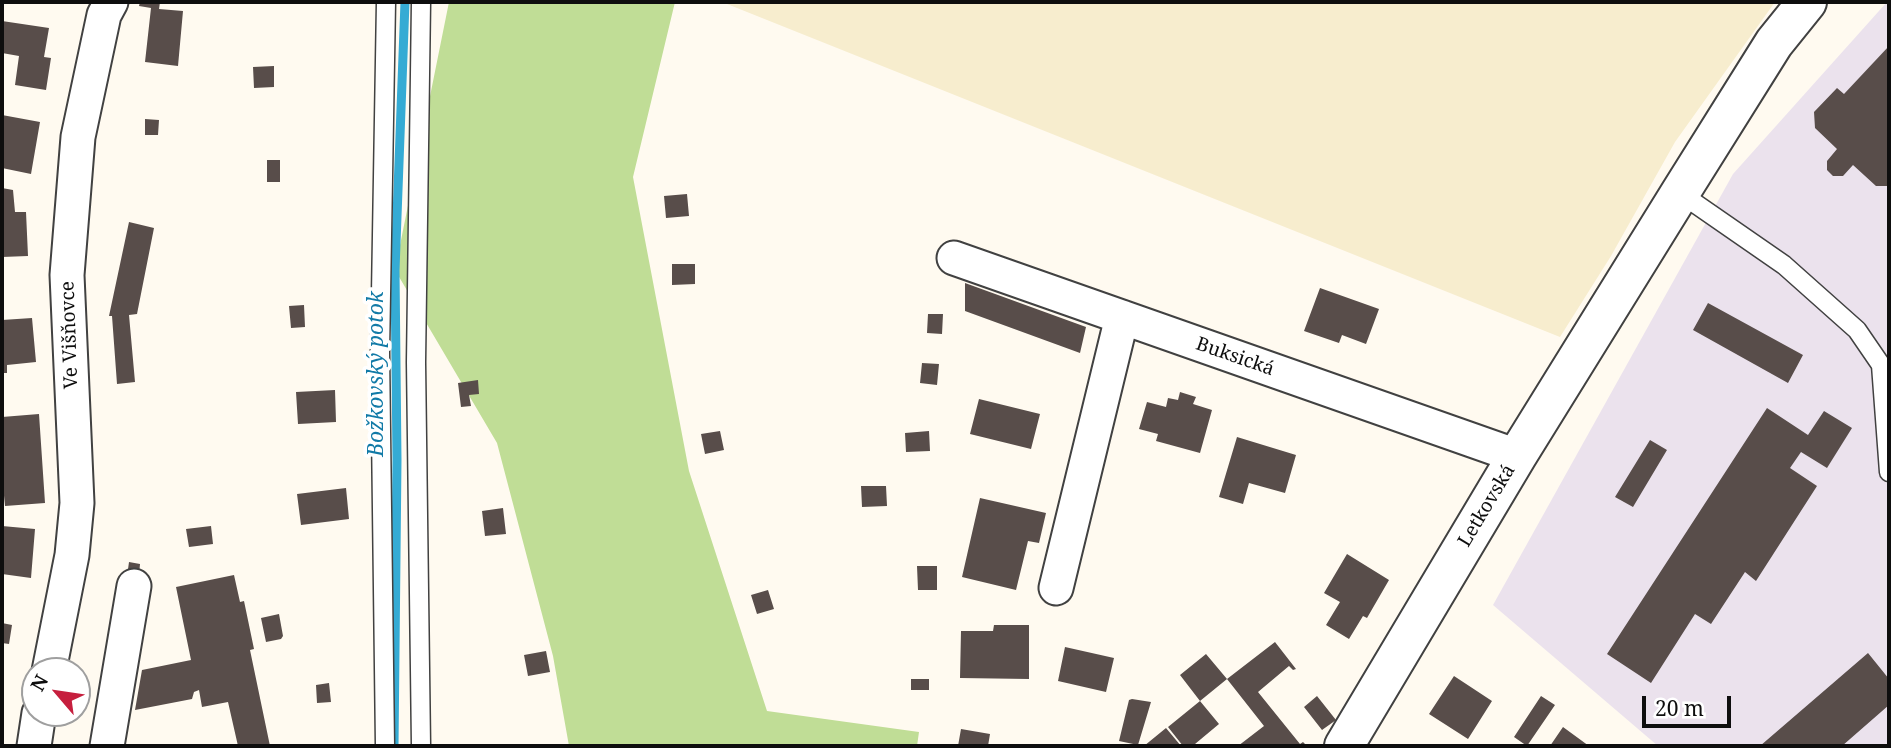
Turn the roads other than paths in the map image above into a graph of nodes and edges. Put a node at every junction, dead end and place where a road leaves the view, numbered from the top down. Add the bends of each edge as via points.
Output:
1 (111, 2) edge
2 (386, 2) edge
3 (421, 2) edge
4 (1807, 2) edge
5 (1680, 193) junction
6 (954, 258) dead end
7 (1122, 317) junction
8 (1517, 456) junction
9 (1889, 472) edge
10 (134, 586) dead end
11 (1056, 588) dead end
12 (51, 657) edge
13 (37, 727) edge
14 (34, 746) edge
15 (107, 746) edge
16 (384, 746) edge
17 (421, 746) edge
18 (1344, 746) edge

1 - 12 street, Ve Višňovce via 104,15 78,137 67,275 77,503 72,555
2 - 16 lane via 380,352
3 - 17 lane via 416,362
4 - 5 street, Letkovská via 1774,43
5 - 8 street, Letkovská
5 - 9 lane via 1784,265 1857,330 1881,365
6 - 7 street, Buksická
7 - 8 street, Buksická
7 - 11 street
8 - 18 street, Letkovská
10 - 15 street
13 - 14 street

